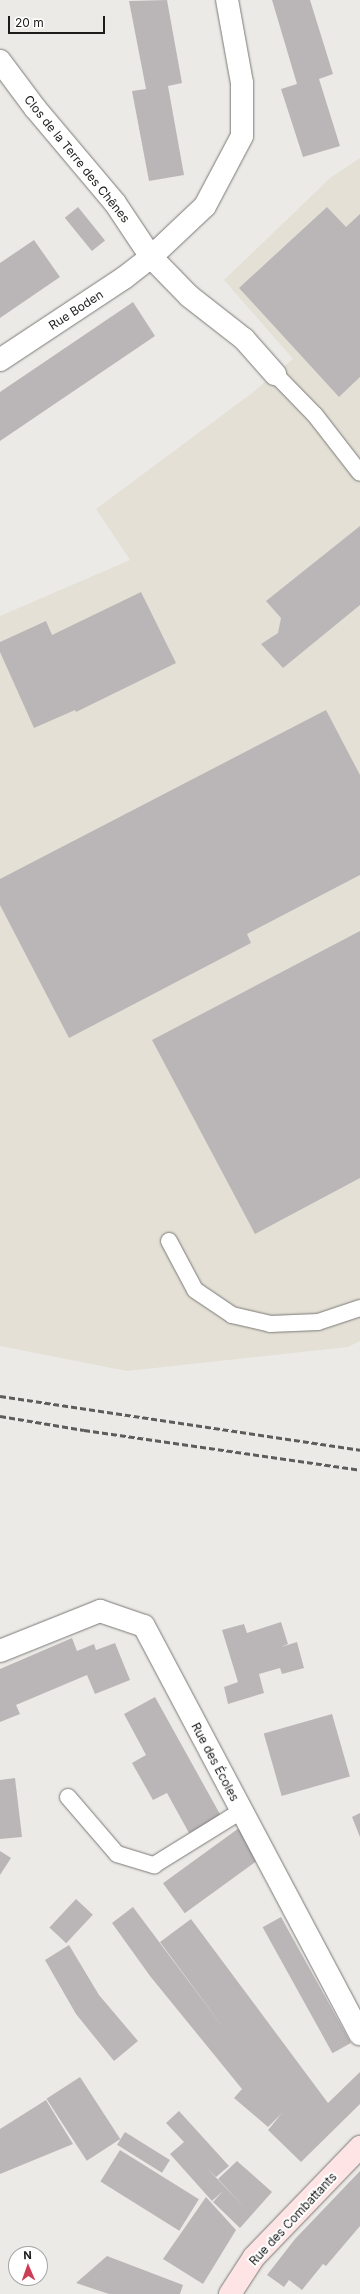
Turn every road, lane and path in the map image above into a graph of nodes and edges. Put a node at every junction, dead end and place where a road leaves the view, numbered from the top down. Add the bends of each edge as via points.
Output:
1 (227, 0) edge
2 (0, 61) edge
3 (151, 258) junction
4 (0, 360) edge
5 (275, 374) joint
6 (360, 474) edge
7 (169, 1241) dead end
8 (360, 1308) edge
9 (0, 1651) edge
10 (68, 1797) dead end
11 (242, 1811) junction
12 (360, 2034) edge
13 (360, 2147) edge
14 (230, 2294) edge

1 - 3 street, Rue Boden via 242,83 242,136 205,206
2 - 3 street, Clos de la Terre des Chênes via 35,108 115,203
3 - 4 street, Rue Boden
3 - 5 street, Clos de la Terre des Chênes via 189,296 244,339
5 - 6 lane via 315,416
7 - 8 lane via 195,1290 232,1315 270,1324 318,1322
9 - 11 street, Rue des Écoles via 100,1611 144,1626
10 - 11 lane via 118,1854 154,1864
11 - 12 street, Rue des Écoles
13 - 14 main road, Rue des Combattants via 254,2257

